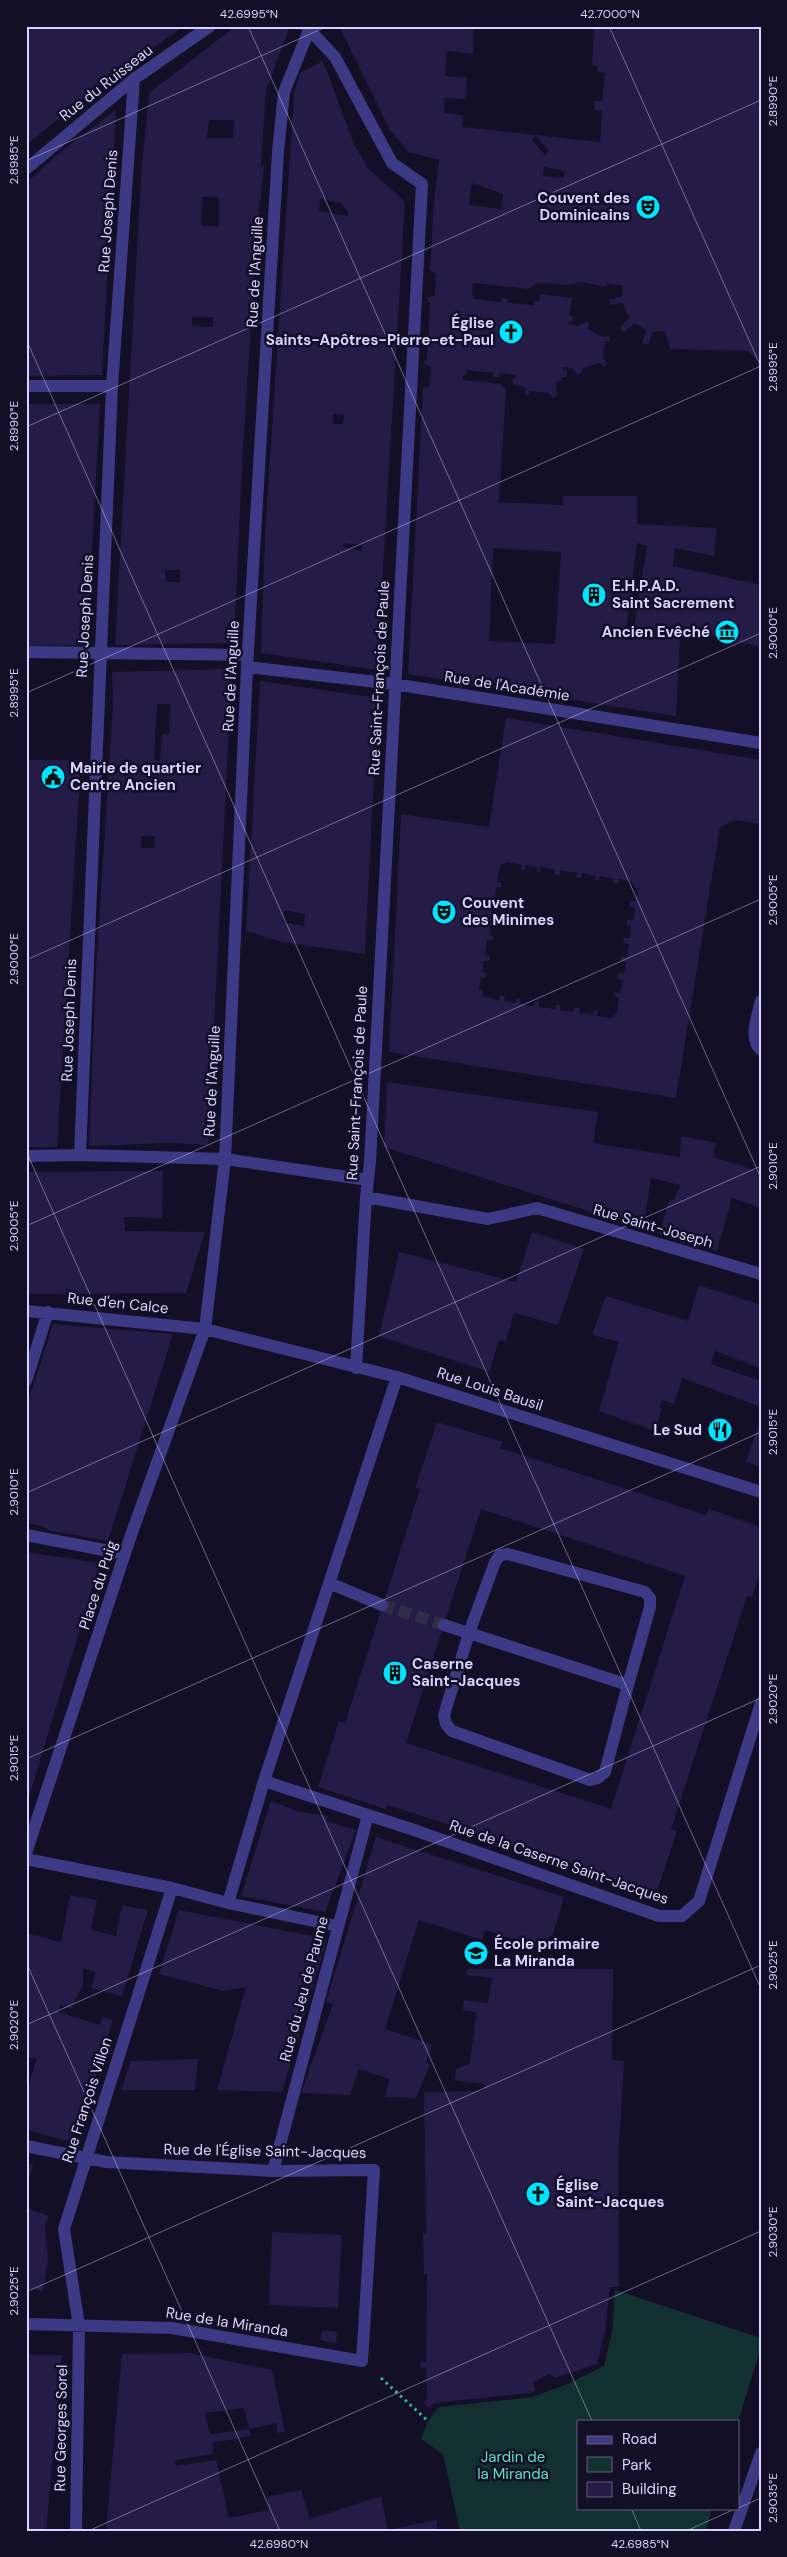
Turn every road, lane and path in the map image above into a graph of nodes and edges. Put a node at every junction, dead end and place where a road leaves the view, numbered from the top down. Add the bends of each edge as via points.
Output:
1 (210, 26) edge
2 (307, 28) edge
3 (134, 78) junction
4 (26, 169) edge
5 (26, 386) edge
6 (112, 386) junction
7 (26, 652) edge
8 (99, 652) junction
9 (248, 661) junction
10 (394, 684) junction
11 (761, 742) edge
12 (761, 1001) edge
13 (761, 1050) edge
14 (80, 1155) junction
15 (26, 1156) edge
16 (225, 1159) junction
17 (368, 1180) junction
18 (366, 1197) junction
19 (761, 1274) edge
20 (26, 1311) edge
21 (48, 1312) junction
22 (206, 1329) junction
23 (356, 1368) junction
24 (397, 1377) junction
25 (26, 1381) edge
26 (761, 1492) edge
27 (26, 1535) edge
28 (125, 1554) junction
29 (329, 1583) junction
30 (382, 1605) tunnel mouth
31 (444, 1625) tunnel mouth
32 (469, 1633) junction
33 (628, 1685) junction
34 (761, 1703) edge
35 (264, 1781) junction
36 (368, 1815) junction
37 (26, 1852) edge
38 (26, 1859) edge
39 (172, 1888) junction
40 (228, 1903) junction
41 (337, 1926) junction
42 (26, 2146) edge
43 (85, 2158) junction
44 (273, 2171) junction
45 (26, 2324) edge
46 (79, 2326) junction
47 (362, 2361) junction
48 (428, 2421) dead end
49 (761, 2453) edge
50 (76, 2531) edge
51 (734, 2531) edge

1 - 3 street, Rue du Ruisseau
2 - 9 street, Rue de l'Anguille via 283,100
2 - 10 street, Rue Saint-François de Paule via 335,57 392,163 422,184
3 - 4 street, Rue du Ruisseau
3 - 6 street, Rue Joseph Denis
5 - 6 street
6 - 8 street, Rue Joseph Denis
7 - 8 street, Rue de l'Académie
8 - 9 street, Rue de l'Académie
8 - 14 street, Rue Joseph Denis
9 - 10 street, Rue de l'Académie
9 - 16 street, Rue de l'Anguille
10 - 11 street, Rue de l'Académie
10 - 17 street, Rue Saint-François de Paule
12 - 13 street via 754,1036 756,1046
14 - 15 street
14 - 16 street
16 - 17 street
16 - 22 street, Rue de l'Anguille
17 - 18 street, Rue Saint-François de Paule
18 - 19 street, Rue Saint-Joseph via 488,1219 537,1208
18 - 23 street, Rue Saint-François de Paule
20 - 21 street, Rue d'en Calce
21 - 22 street, Rue d'en Calce
21 - 25 street
22 - 23 street, Rue Louis Bausil
22 - 28 street, Place du Puig
23 - 24 street, Rue Louis Bausil
24 - 26 street, Rue Louis Bausil
24 - 29 street
27 - 28 street
28 - 37 street, Place du Puig
29 - 30 street
29 - 35 street
31 - 32 street
32 - 33 street
32 - 33 street via 500,1555 508,1554 645,1592 650,1598 650,1607
32 - 33 street via 444,1715 446,1724 452,1731 590,1780 605,1772
34 - 36 street, Rue de la Caserne Saint-Jacques via 699,1902 682,1916 659,1916
35 - 36 street, Rue de la Caserne Saint-Jacques
35 - 40 street
36 - 41 street, Rue du Jeu de Paume
38 - 39 street
39 - 40 street
39 - 43 street, Rue François Villon
40 - 41 street
41 - 44 street, Rue du Jeu de Paume
42 - 43 street, Rue de l'Église Saint-Jacques
43 - 44 street, Rue de l'Église Saint-Jacques via 106,2162
43 - 46 street, Rue François Villon via 64,2229
44 - 47 street, Rue de l'Église Saint-Jacques via 374,2170
45 - 46 street, Rue de la Miranda
46 - 47 street, Rue de la Miranda via 172,2328
46 - 50 street, Rue Georges Sorel
47 - 48 path
49 - 51 street

